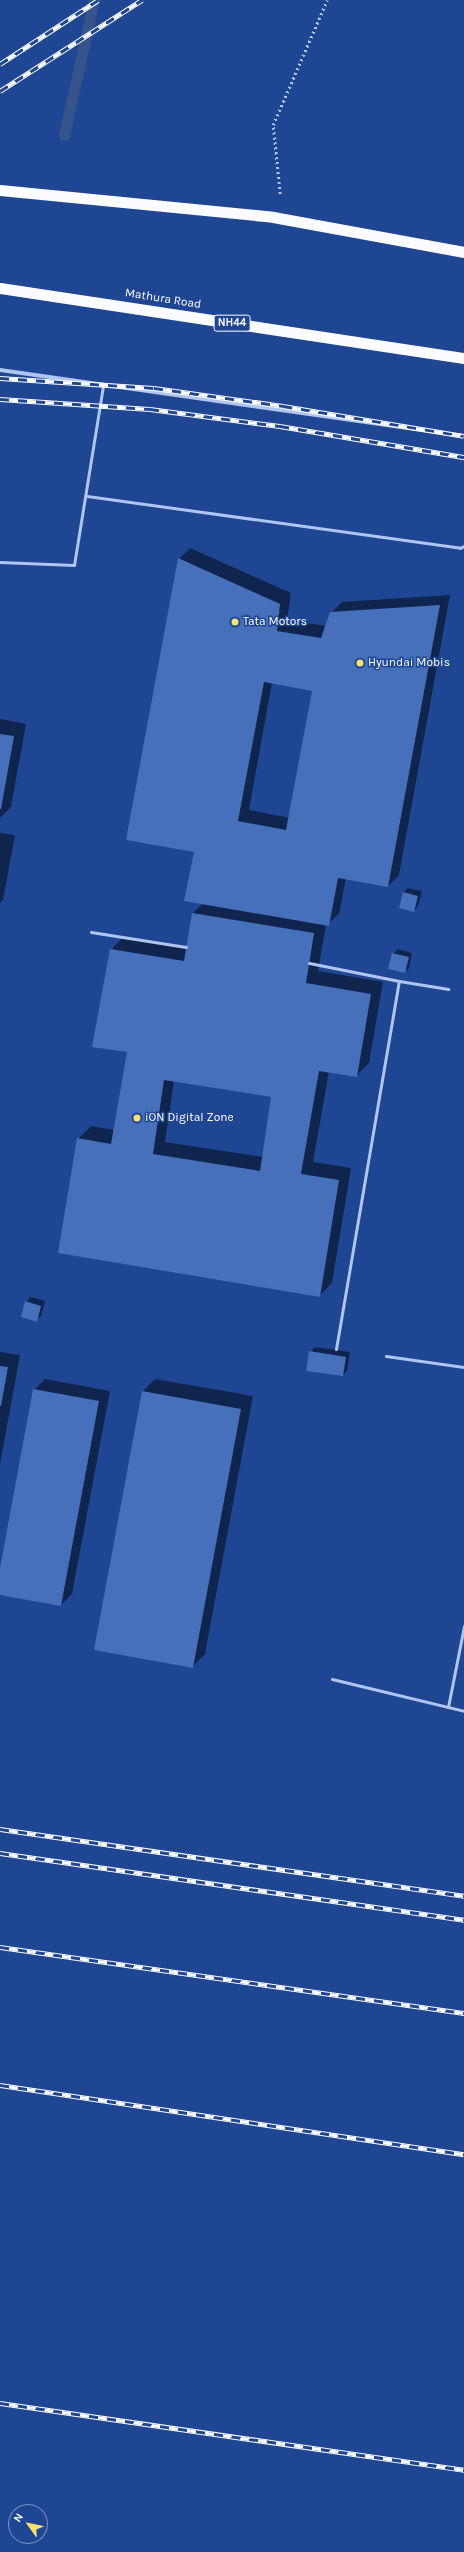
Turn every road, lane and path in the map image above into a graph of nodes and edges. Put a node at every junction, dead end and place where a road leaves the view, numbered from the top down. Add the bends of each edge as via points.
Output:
1 (327, 0) edge
2 (0, 190) edge
3 (273, 217) junction
4 (464, 252) edge
5 (0, 288) edge
6 (464, 358) edge
7 (0, 370) edge
8 (103, 385) junction
9 (464, 436) edge
10 (87, 496) junction
11 (464, 546) edge
12 (0, 562) edge
13 (91, 932) dead end
14 (186, 947) dead end
15 (309, 963) dead end
16 (399, 981) junction
17 (448, 989) dead end
18 (336, 1349) dead end
19 (386, 1356) dead end
20 (464, 1367) edge
21 (464, 1626) edge
22 (332, 1679) dead end
23 (448, 1707) junction
24 (464, 1711) edge

1 - 3 path via 273,125 280,194
2 - 3 highway
3 - 4 highway
5 - 6 highway, Mathura Road / NH44
7 - 8 street
8 - 9 street
8 - 10 lane
10 - 11 lane via 460,548
10 - 12 lane via 74,565
13 - 14 lane
15 - 16 lane
16 - 17 lane
16 - 18 lane
19 - 20 lane
21 - 23 lane
22 - 23 lane
23 - 24 lane

